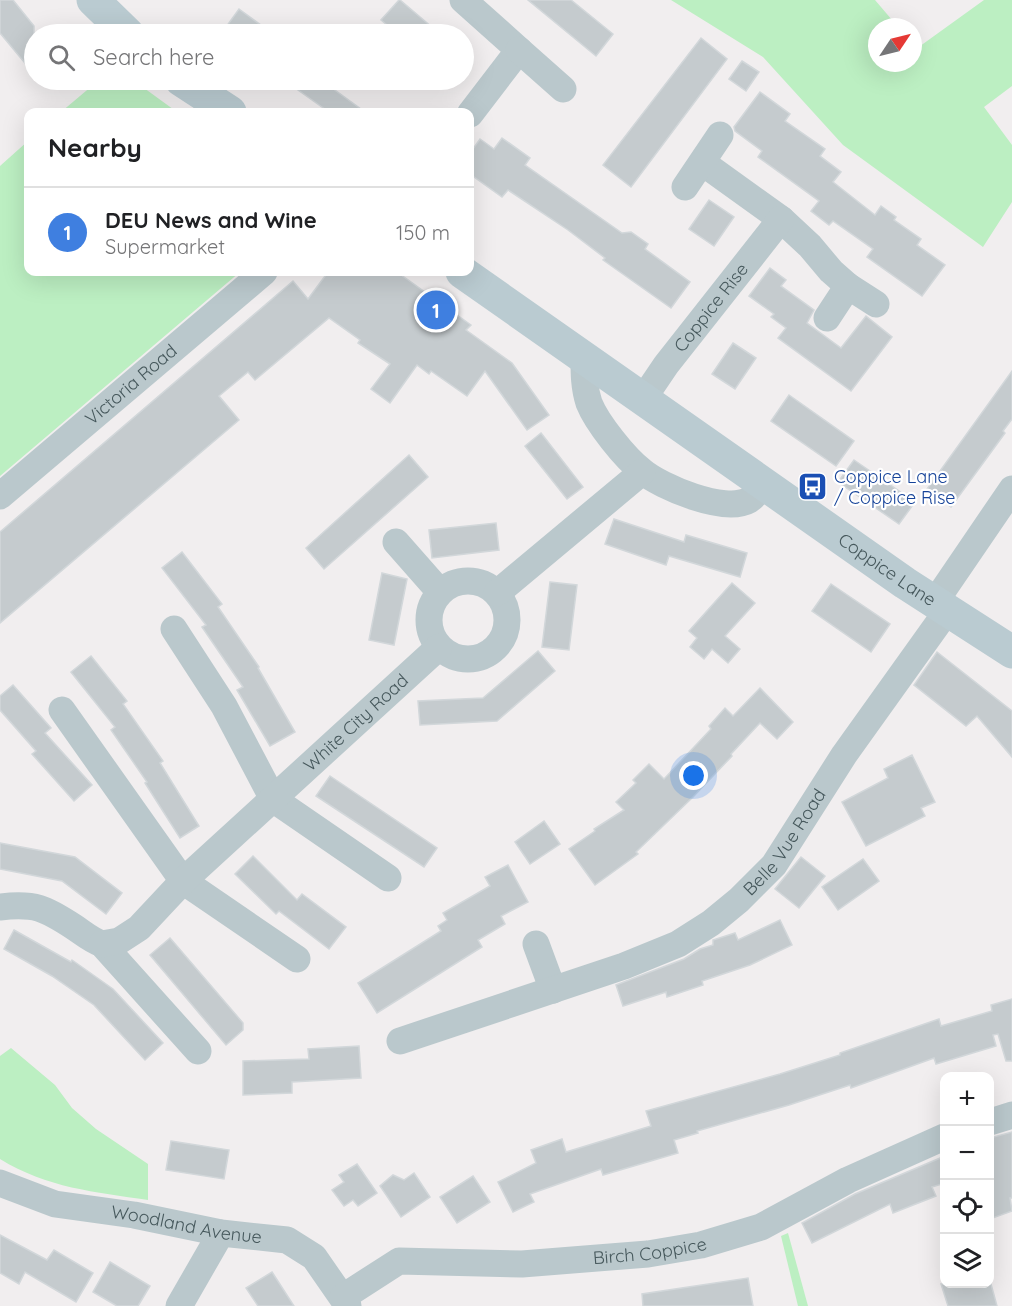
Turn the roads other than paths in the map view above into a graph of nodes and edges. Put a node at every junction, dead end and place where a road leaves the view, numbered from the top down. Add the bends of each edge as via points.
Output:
1 (93, 0) edge
2 (464, 0) edge
3 (118, 24) edge
4 (519, 50) junction
5 (563, 89) dead end
6 (197, 90) edge
7 (224, 108) edge
8 (474, 109) edge
9 (720, 135) dead end
10 (703, 163) junction
11 (685, 188) dead end
12 (781, 219) junction
13 (259, 276) edge
14 (468, 276) edge
15 (848, 286) junction
16 (876, 304) dead end
17 (827, 318) dead end
18 (584, 358) junction
19 (643, 399) junction
20 (642, 472) junction
21 (765, 484) junction
22 (1012, 489) edge
23 (0, 496) edge
24 (396, 542) dead end
25 (440, 592) junction
26 (497, 593) junction
27 (941, 607) junction
28 (174, 629) dead end
29 (439, 647) junction
30 (1012, 652) edge
31 (62, 710) dead end
32 (273, 799) junction
33 (388, 878) dead end
34 (183, 881) junction
35 (0, 907) edge
36 (102, 944) junction
37 (536, 944) dead end
38 (297, 959) dead end
39 (553, 990) junction
40 (400, 1041) dead end
41 (198, 1051) dead end
42 (1012, 1115) edge
43 (994, 1121) edge
44 (940, 1139) edge
45 (0, 1183) edge
46 (221, 1233) junction
47 (345, 1302) edge
48 (179, 1306) edge

1 - 3 street
2 - 4 street
4 - 5 street
4 - 8 street
6 - 7 street
9 - 10 street
10 - 11 street
10 - 12 street
12 - 15 street
12 - 19 street, Coppice Rise
13 - 23 street, Victoria Road
14 - 18 street, Coppice Lane
15 - 16 street
15 - 17 street
18 - 19 street, Coppice Lane
18 - 20 street via 584,386 590,405 608,435
19 - 21 street, Coppice Lane
20 - 21 street via 680,492 734,504 748,500
20 - 26 street
21 - 27 street, Coppice Lane
22 - 27 street, Belle Vue Road
24 - 25 street
25 - 26 street via 453,583 469,580
25 - 29 street via 431,604 428,619
26 - 29 street via 506,608 507,626 500,642 488,654 471,659 454,657
27 - 30 street, Coppice Lane
27 - 39 street, Belle Vue Road via 774,865 739,900 678,944
28 - 32 street via 224,706
29 - 32 street, White City Road
31 - 34 street
32 - 33 street
32 - 34 street, White City Road
34 - 36 street, White City Road via 138,928 120,941
34 - 38 street
35 - 36 street via 38,907
36 - 41 street
37 - 39 street
39 - 40 street, Belle Vue Road
42 - 43 street
44 - 47 street, Birch Coppice via 848,1180 761,1227 701,1245 648,1254 522,1264 399,1261
45 - 46 street, Woodland Avenue via 55,1204
46 - 47 street, Woodland Avenue via 287,1240 314,1257
46 - 48 street

